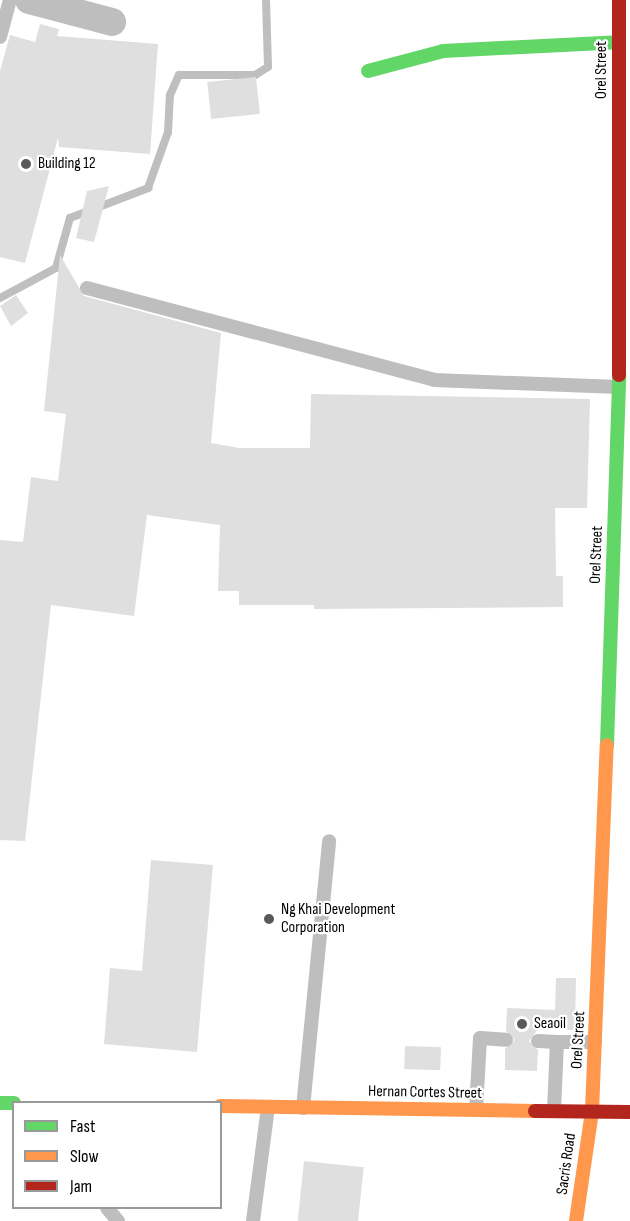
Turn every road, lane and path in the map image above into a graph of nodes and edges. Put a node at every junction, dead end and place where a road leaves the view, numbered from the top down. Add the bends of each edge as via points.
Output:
1 (10, 0) edge
2 (29, 0) edge
3 (623, 2) edge
4 (112, 22) dead end
5 (0, 37) edge
6 (618, 42) junction
7 (368, 71) dead end
8 (87, 288) dead end
9 (619, 387) junction
10 (623, 473) edge
11 (329, 841) dead end
12 (506, 1040) dead end
13 (538, 1041) dead end
14 (558, 1042) junction
15 (596, 1042) junction
16 (222, 1106) edge
17 (268, 1107) junction
18 (303, 1108) junction
19 (476, 1110) junction
20 (555, 1111) junction
21 (592, 1111) junction
22 (630, 1112) edge
23 (108, 1209) edge
24 (118, 1221) edge
25 (253, 1221) edge
26 (576, 1221) edge

1 - 5 lane
2 - 4 street
3 - 6 street, Orel Street
6 - 7 street via 453,50
6 - 9 street, Orel Street
8 - 9 lane via 434,380
9 - 10 street, Orel Street
10 - 15 street, Orel Street
11 - 18 lane
12 - 19 lane via 480,1038
13 - 14 lane
14 - 15 lane
14 - 20 lane
15 - 21 street, Orel Street
16 - 17 street, Hernan Cortes Street
17 - 18 street, Hernan Cortes Street
17 - 25 lane
18 - 19 street, Hernan Cortes Street
19 - 20 street, Hernan Cortes Street
20 - 21 street, Hernan Cortes Street
21 - 22 street, Hernan Cortes Street
21 - 26 street, Sacris Road
23 - 24 lane

